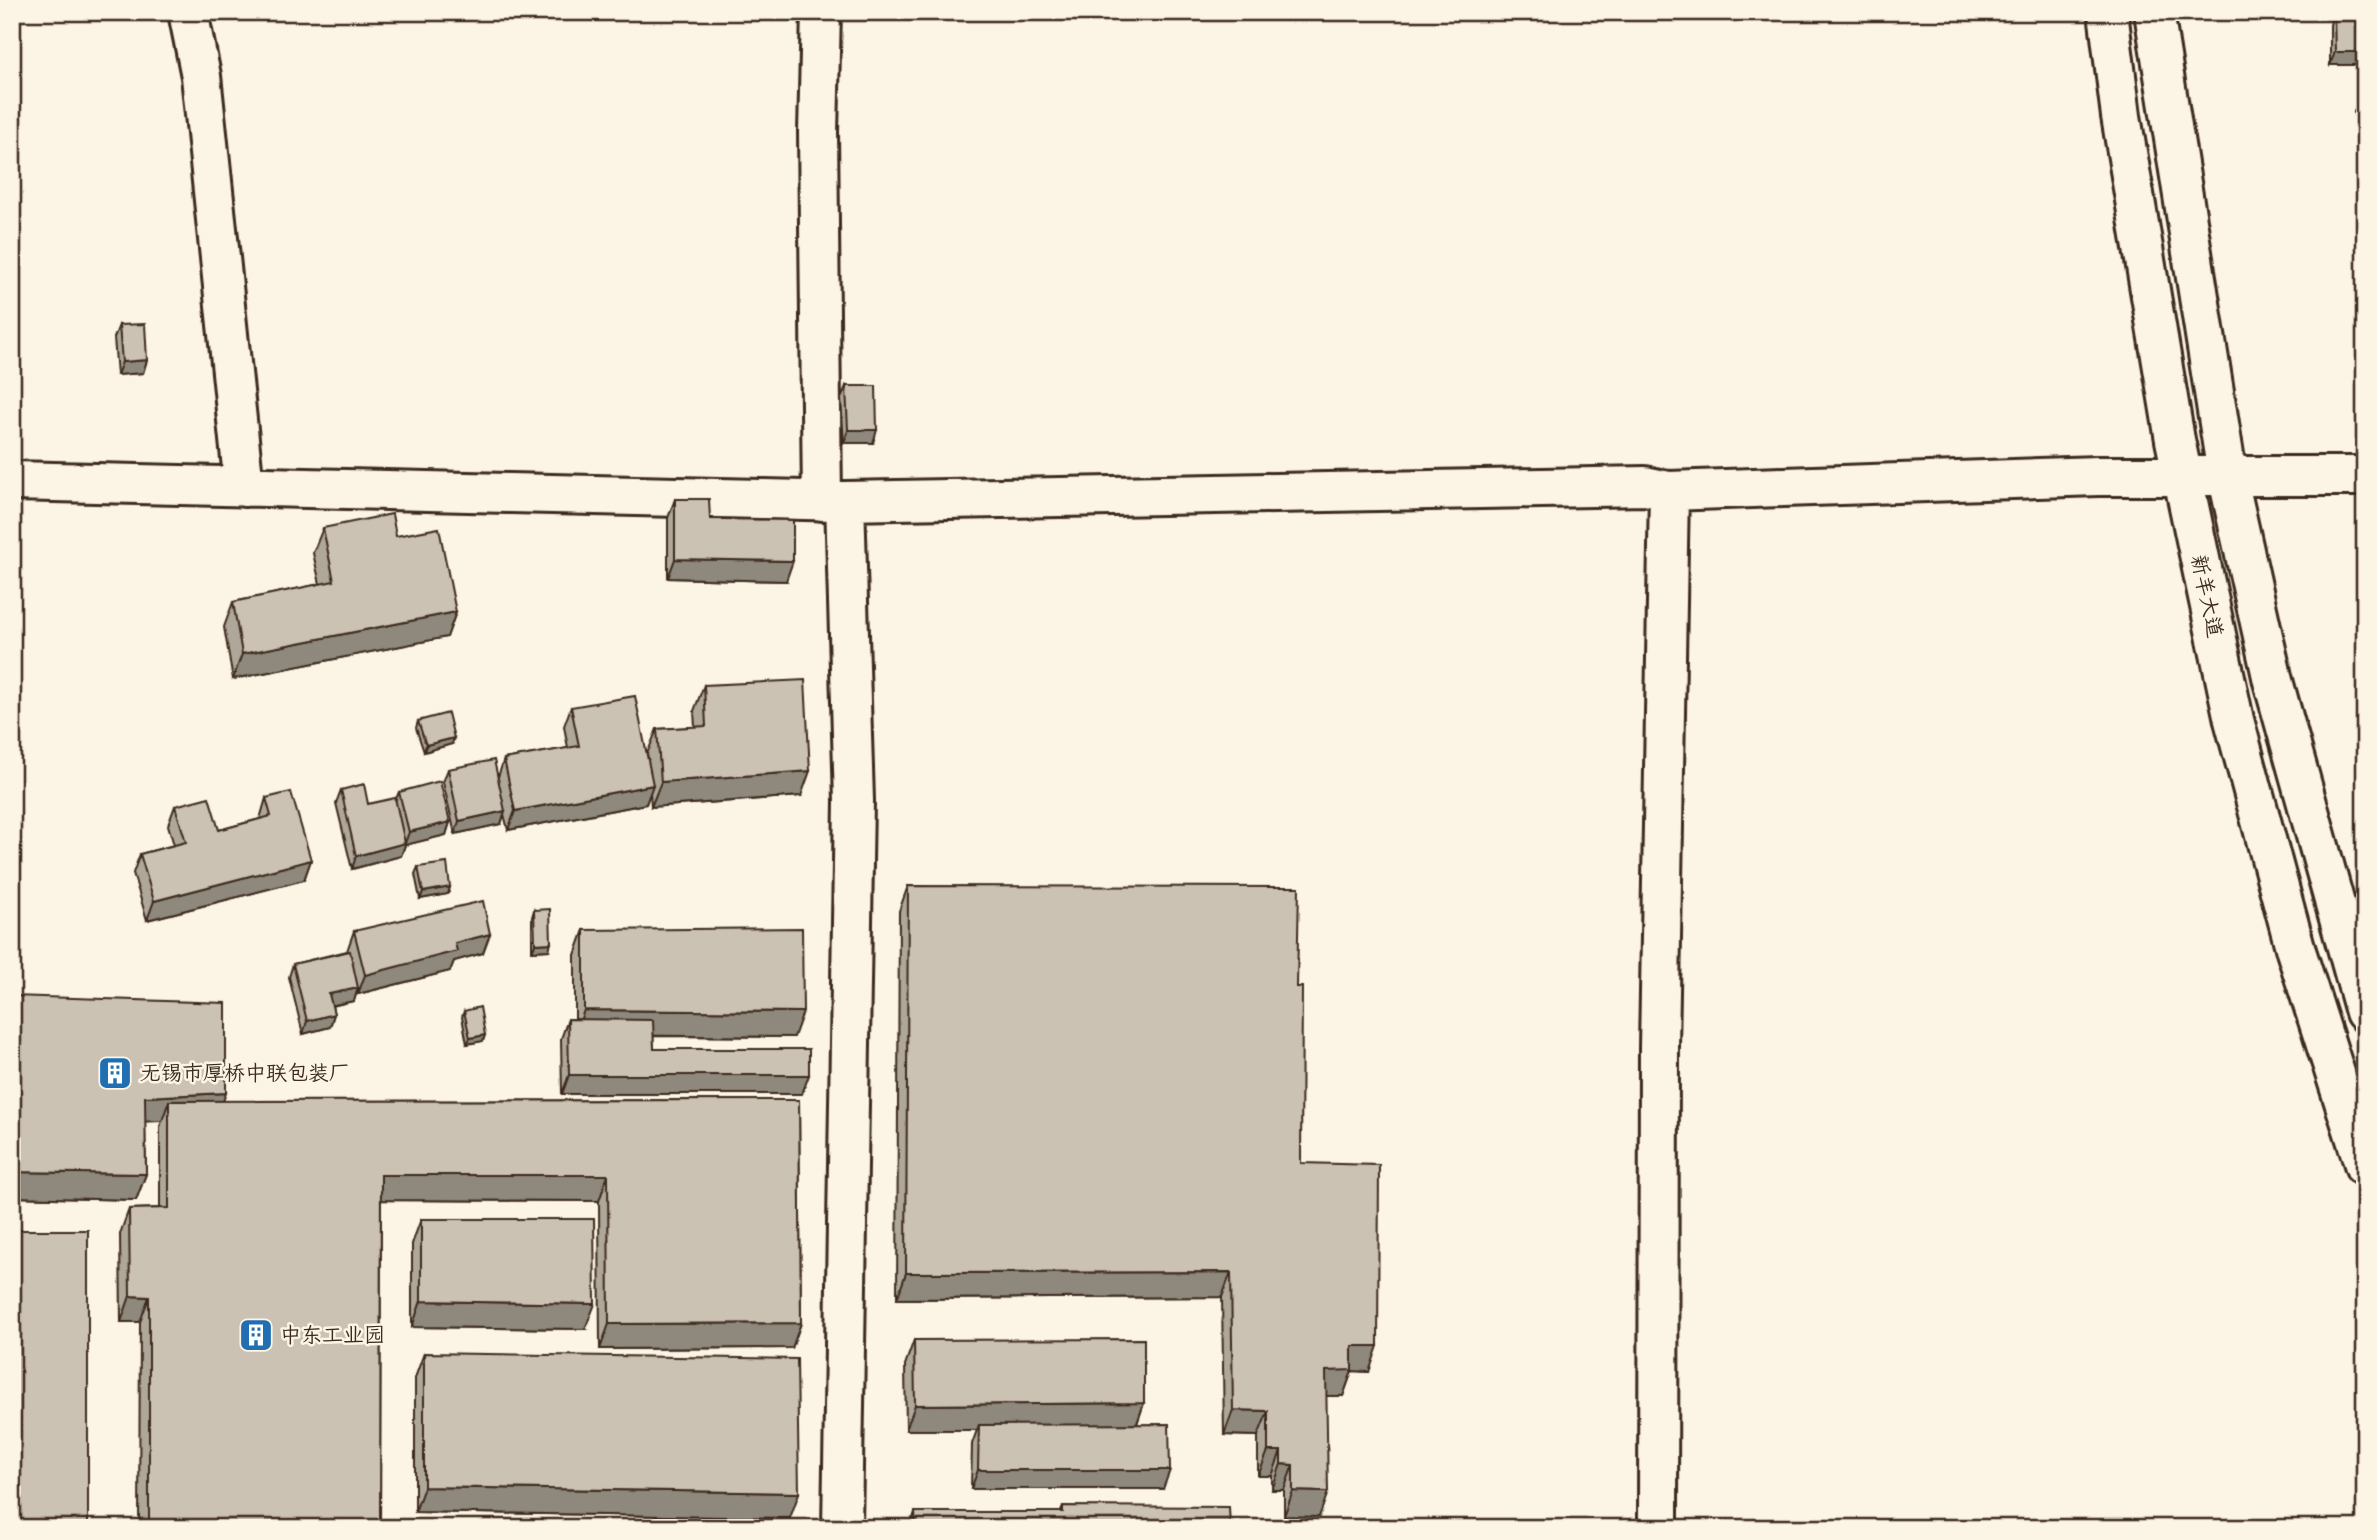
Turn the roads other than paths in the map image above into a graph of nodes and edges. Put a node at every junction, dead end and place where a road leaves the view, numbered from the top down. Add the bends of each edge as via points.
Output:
1 (188, 12) edge
2 (821, 12) edge
3 (2108, 12) edge
4 (2154, 12) edge
5 (2227, 474) junction
6 (2182, 475) junction
7 (2365, 476) edge
8 (12, 481) edge
9 (244, 487) junction
10 (1669, 491) junction
11 (834, 501) junction
12 (2365, 1012) edge
13 (2365, 1167) edge
14 (842, 1528) edge
15 (1658, 1528) edge

1 - 9 street via 201,76
2 - 11 street via 818,132
3 - 6 street, 新羊大道 via 2123,130
4 - 5 street
5 - 6 street
5 - 7 street
5 - 12 street via 2273,681
6 - 10 street
6 - 13 street, 新羊大道 via 2234,720 2296,951
8 - 9 street
9 - 11 street
10 - 11 street via 1645,486
10 - 15 street via 1659,1048
11 - 14 street via 854,801

